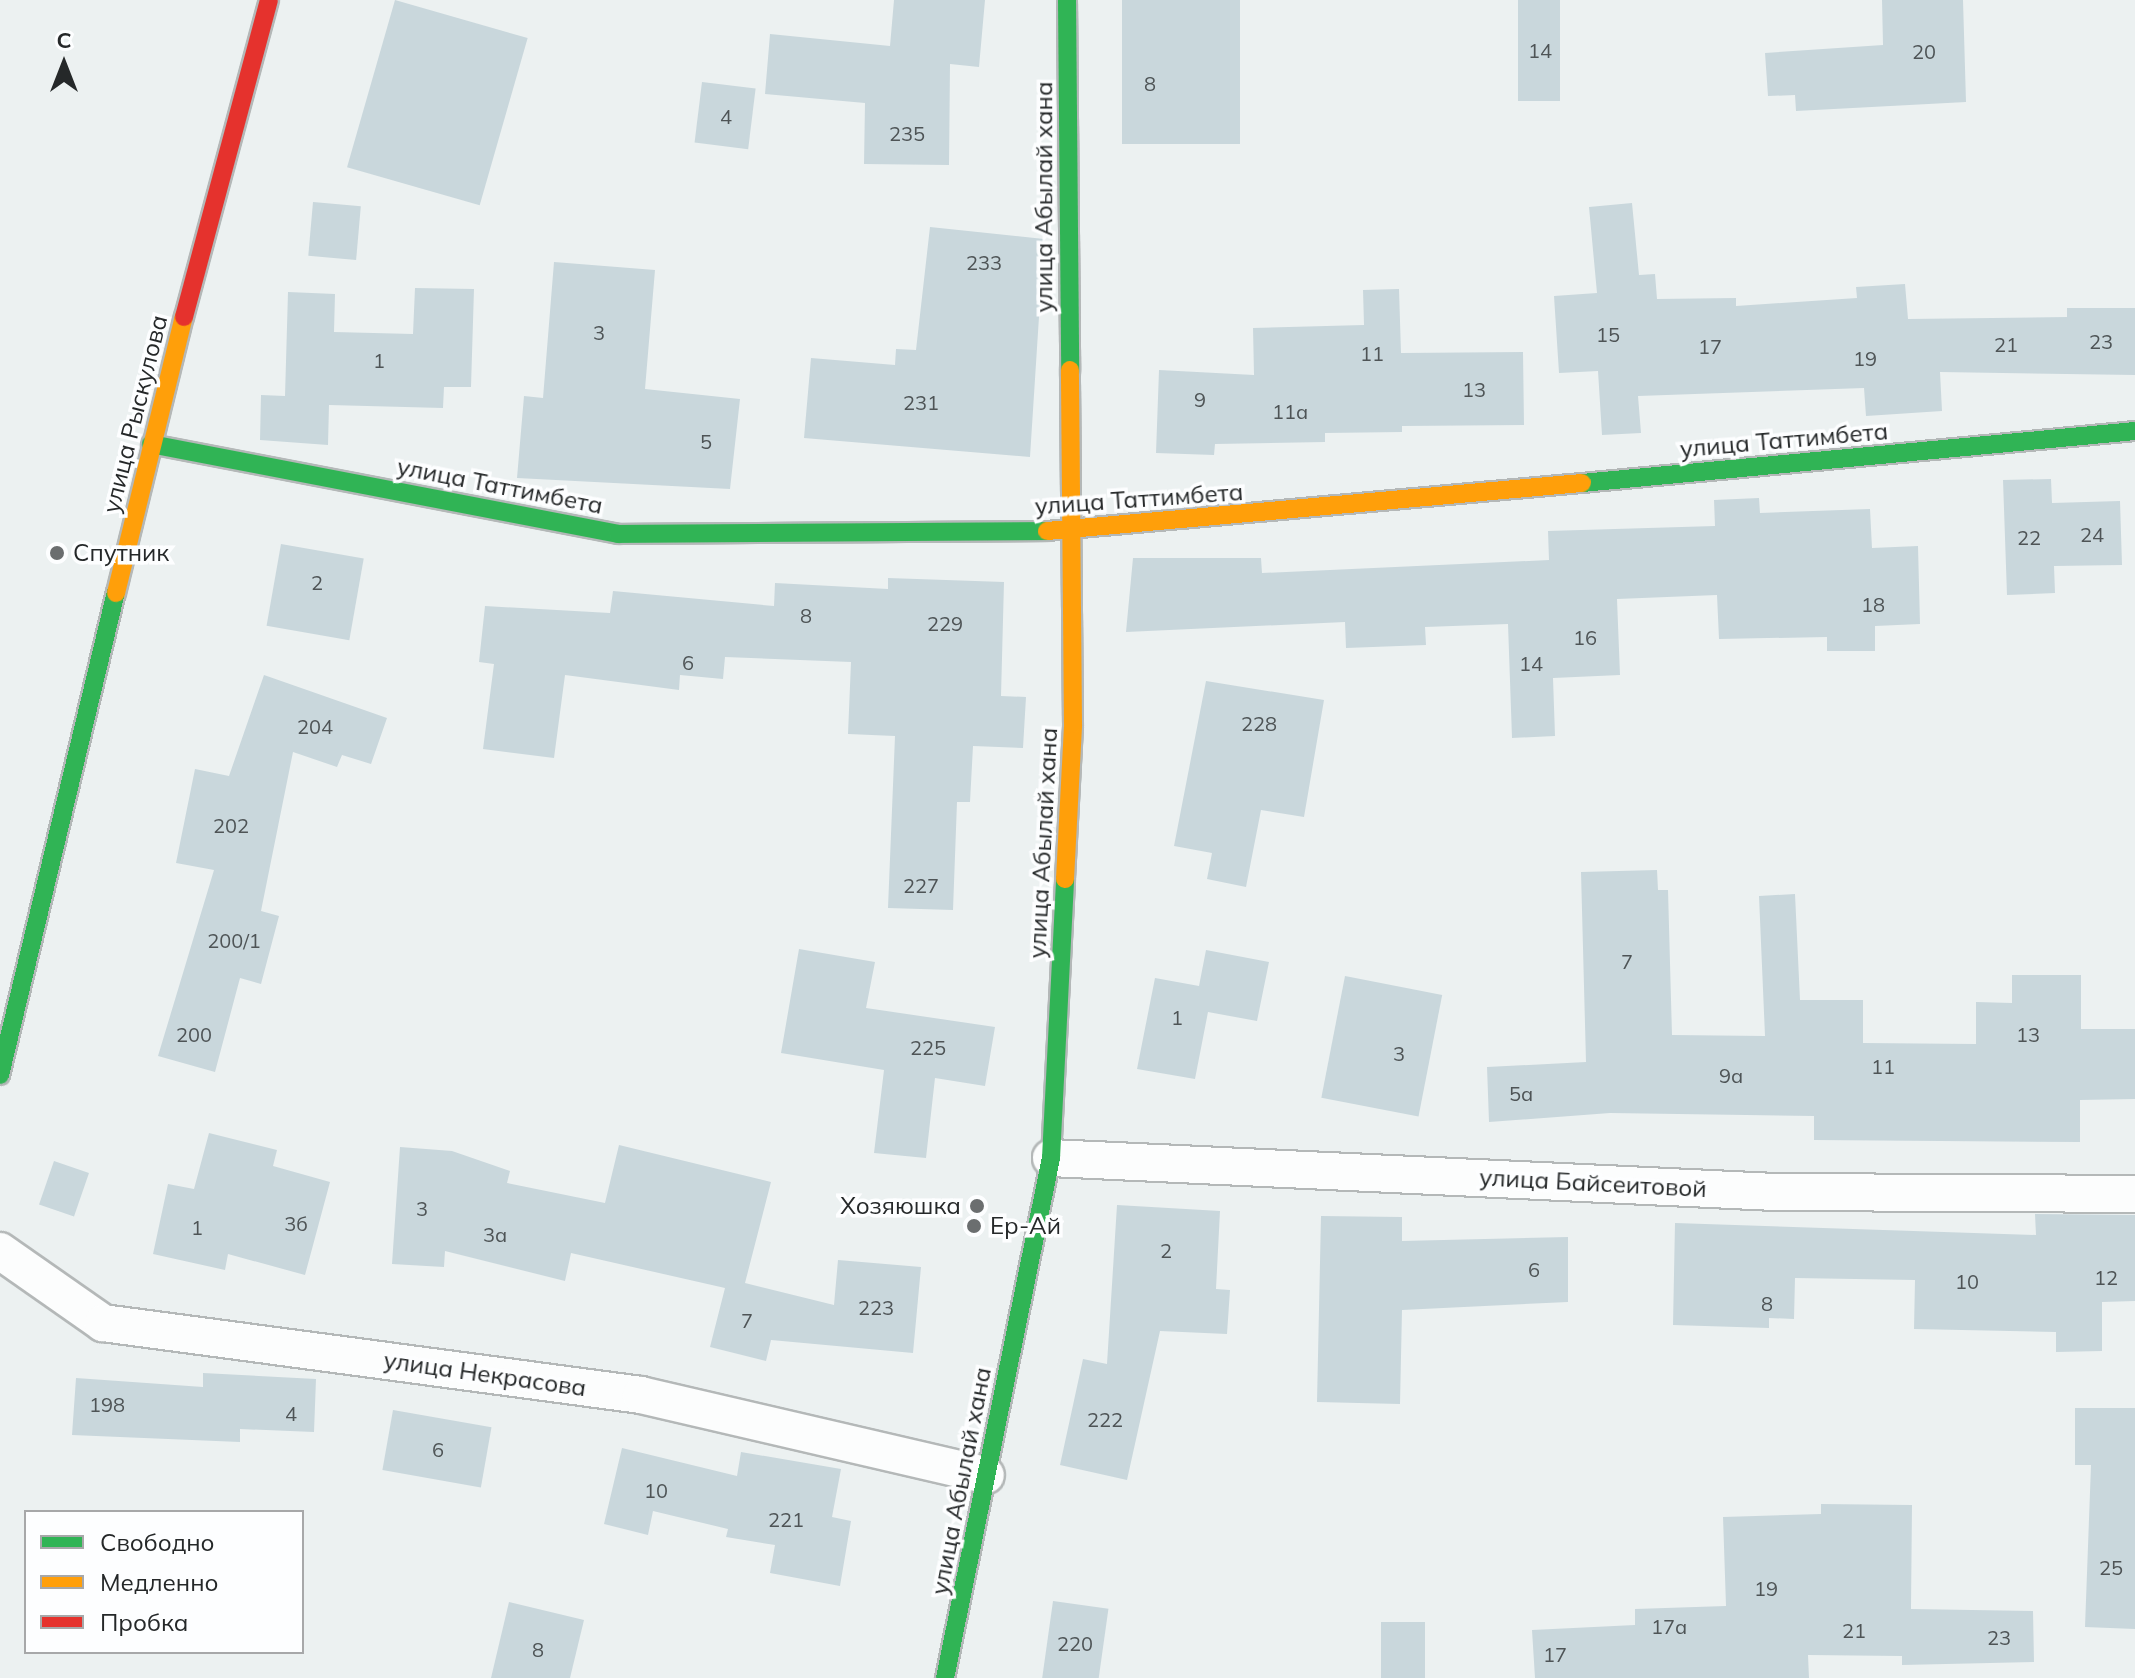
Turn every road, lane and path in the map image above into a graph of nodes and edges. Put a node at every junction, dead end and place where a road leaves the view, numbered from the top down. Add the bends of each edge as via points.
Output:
1 (269, 0) edge
2 (1067, 0) edge
3 (2135, 431) edge
4 (151, 444) junction
5 (1070, 531) junction
6 (0, 1075) edge
7 (1051, 1158) junction
8 (2135, 1194) edge
9 (0, 1251) edge
10 (986, 1475) junction
11 (945, 1678) edge

1 - 4 street, улица Рыскулова
2 - 5 street, улица Абылай хана
3 - 5 street, улица Таттимбета
4 - 5 street, улица Таттимбета via 618,534
4 - 6 street, улица Рыскулова
5 - 7 street, улица Абылай хана via 1073,724
7 - 8 street, улица Байсеитовой via 1776,1192
7 - 10 street, улица Абылай хана
9 - 10 street, улица Некрасова via 103,1323 641,1395
10 - 11 street, улица Абылай хана

